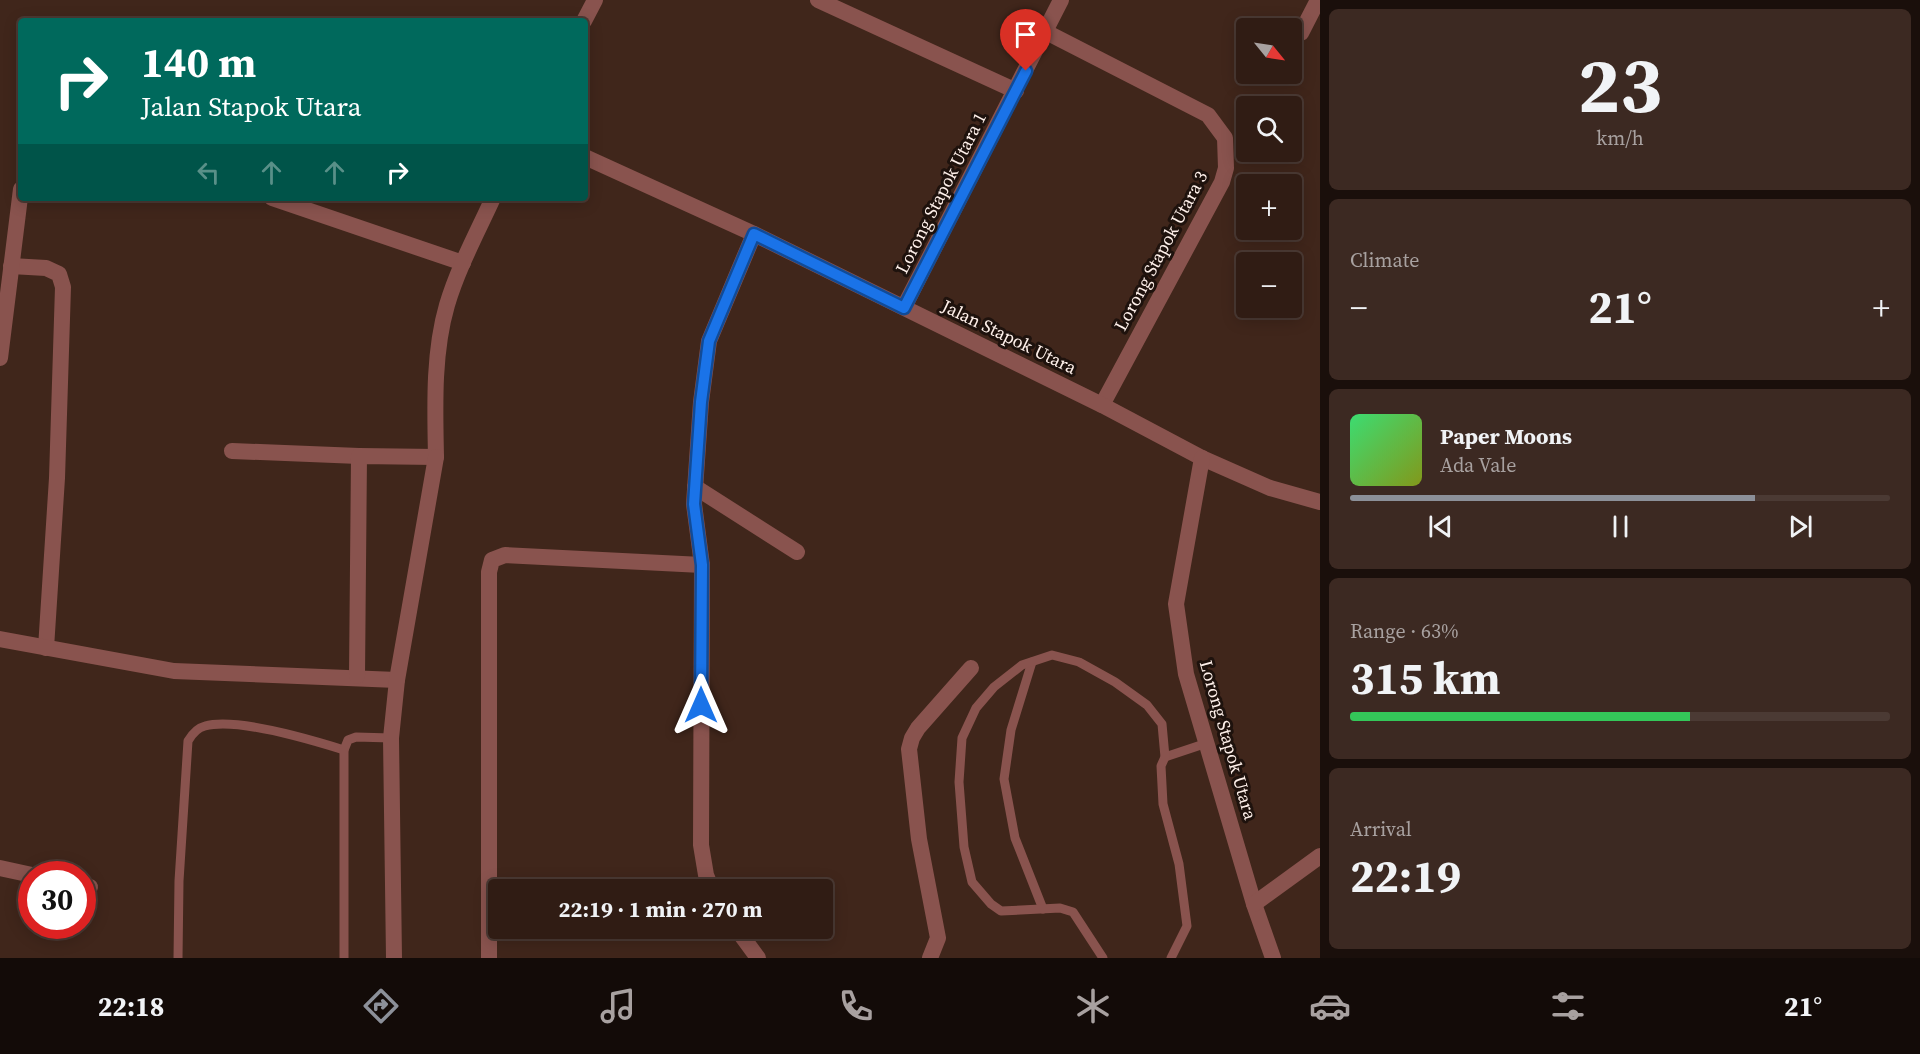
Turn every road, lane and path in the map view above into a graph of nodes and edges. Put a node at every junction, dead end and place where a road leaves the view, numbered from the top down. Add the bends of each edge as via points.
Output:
1 (595, 0) edge
2 (818, 0) edge
3 (1061, 0) edge
4 (1318, 0) edge
5 (586, 18) edge
6 (1302, 31) edge
7 (1046, 32) junction
8 (1016, 91) junction
9 (588, 158) edge
10 (19, 201) edge
11 (281, 201) edge
12 (492, 201) edge
13 (754, 234) junction
14 (463, 263) junction
15 (11, 266) junction
16 (904, 308) junction
17 (0, 358) edge
18 (1102, 405) junction
19 (232, 451) dead end
20 (359, 456) junction
21 (436, 457) junction
22 (1202, 458) junction
23 (695, 487) junction
24 (1320, 502) edge
25 (797, 552) dead end
26 (702, 565) junction
27 (0, 639) edge
28 (46, 648) junction
29 (1032, 662) junction
30 (971, 668) dead end
31 (357, 676) junction
32 (397, 680) junction
33 (391, 738) junction
34 (1207, 743) junction
35 (344, 750) junction
36 (1165, 757) junction
37 (1320, 855) edge
38 (0, 868) edge
39 (18, 872) edge
40 (708, 879) edge
41 (1254, 904) junction
42 (1043, 909) junction
43 (744, 939) edge
44 (178, 958) edge
45 (344, 958) edge
46 (394, 958) edge
47 (489, 958) edge
48 (758, 958) edge
49 (930, 958) edge
50 (1103, 958) edge
51 (1171, 958) edge
52 (1273, 958) edge

1 - 5 street
2 - 8 street
3 - 7 street, Lorong Stapok Utara 1
4 - 6 street
7 - 8 street, Lorong Stapok Utara 1
7 - 18 street, Lorong Stapok Utara 3 via 1208,115 1225,138 1226,168 1222,182
8 - 16 street, Lorong Stapok Utara 1
9 - 13 street, Jalan Stapok Utara
10 - 15 street
11 - 14 street
12 - 14 street
13 - 16 street, Jalan Stapok Utara
13 - 23 street via 709,341
14 - 21 street via 447,306 439,357
15 - 17 street
15 - 28 street via 46,268 59,274 63,287
16 - 18 street, Jalan Stapok Utara
18 - 22 street, Jalan Stapok Utara
19 - 20 street
20 - 21 street
20 - 31 street
21 - 32 street
22 - 24 street, Jalan Stapok Utara via 1270,488
22 - 34 street, Lorong Stapok Utara via 1176,604 1186,674
23 - 25 street
23 - 26 street
26 - 40 street via 701,845
26 - 47 street via 506,555 492,560
27 - 28 street
28 - 31 street via 174,671
29 - 36 lane via 1052,655 1079,662 1115,682 1147,705 1162,724
29 - 42 lane via 1011,730 1004,778 1015,838
29 - 42 lane via 994,687 976,708 962,738 959,782 964,847 972,882 1001,911
30 - 49 street via 918,728 909,749 919,839 938,938
31 - 32 street
32 - 33 street
33 - 35 lane via 356,737 348,740
33 - 46 street
34 - 36 lane
34 - 41 street, Lorong Stapok Utara
35 - 44 lane via 299,736 239,725 205,726 194,731 188,741
35 - 45 lane
36 - 51 lane via 1161,766 1163,804 1179,864 1187,926
37 - 41 street
38 - 39 street
41 - 52 street, Lorong Stapok Utara
42 - 50 lane via 1073,912
43 - 48 street

